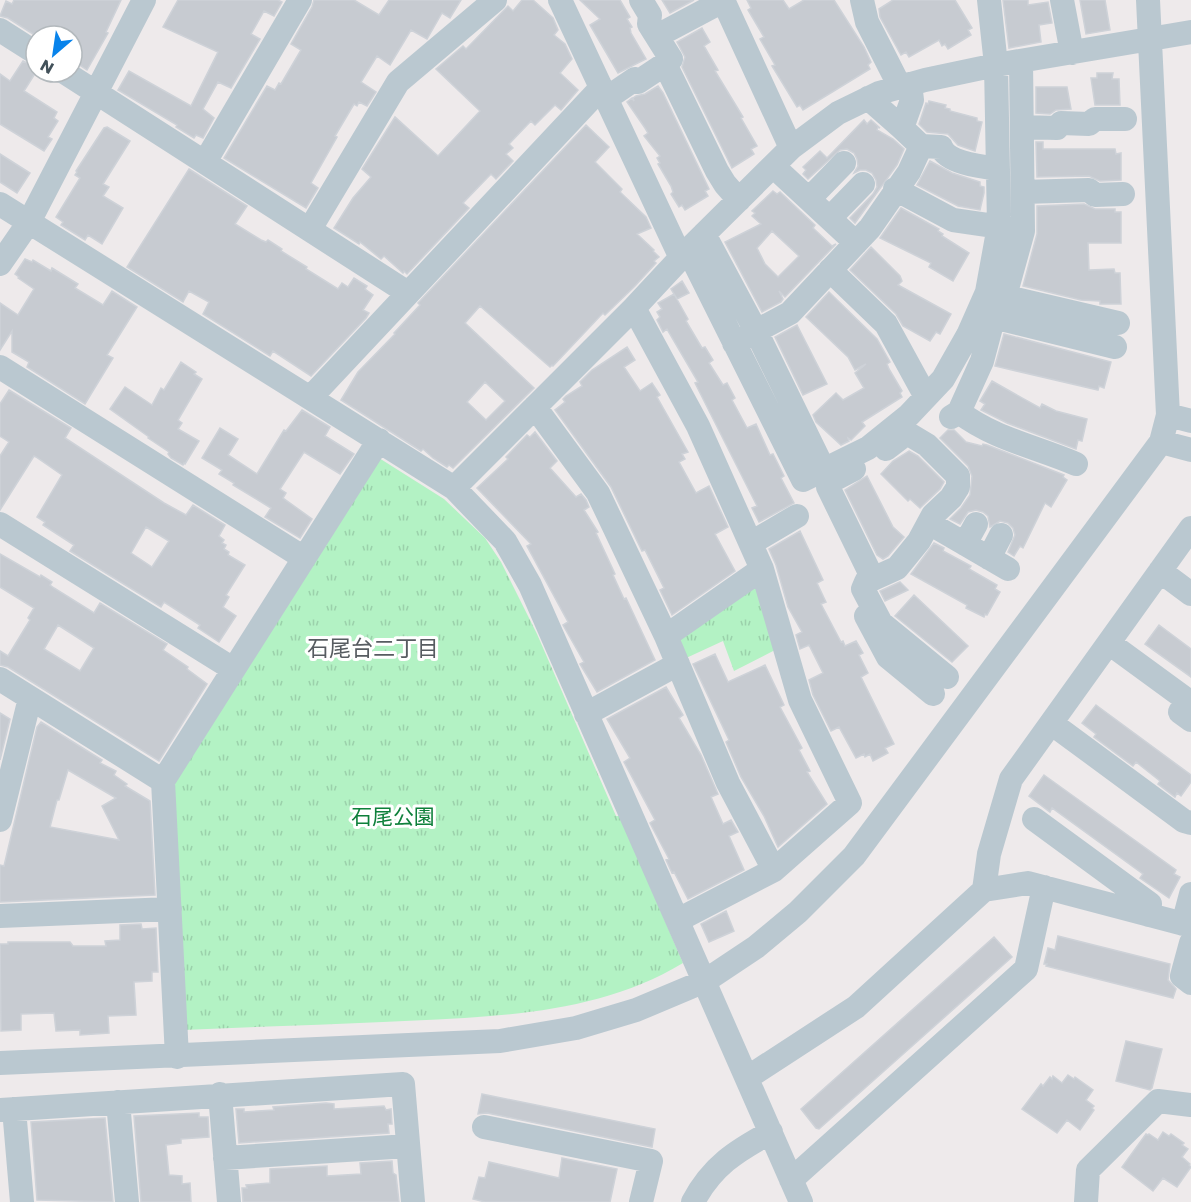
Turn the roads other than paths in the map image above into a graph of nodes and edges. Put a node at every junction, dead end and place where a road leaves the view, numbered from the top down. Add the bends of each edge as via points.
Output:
1 (144, 0) edge
2 (300, 0) edge
3 (495, 0) edge
4 (560, 0) edge
5 (641, 0) edge
6 (862, 0) edge
7 (989, 0) edge
8 (1062, 0) edge
9 (1148, 0) edge
10 (727, 2) edge
11 (0, 30) edge
12 (1191, 32) edge
13 (657, 36) junction
14 (1150, 40) junction
15 (24, 45) edge
16 (1072, 52) junction
17 (1021, 61) junction
18 (665, 64) junction
19 (996, 65) junction
20 (82, 84) edge
21 (905, 85) junction
22 (607, 91) junction
23 (96, 93) junction
24 (868, 98) junction
25 (1125, 119) dead end
26 (1022, 127) junction
27 (902, 128) junction
28 (921, 146) junction
29 (791, 148) junction
30 (205, 162) junction
31 (844, 163) dead end
32 (773, 166) junction
33 (998, 169) junction
34 (863, 184) dead end
35 (895, 189) junction
36 (1023, 192) junction
37 (1123, 194) dead end
38 (810, 199) junction
39 (739, 200) junction
40 (0, 204) edge
41 (830, 218) junction
42 (29, 222) junction
43 (999, 225) junction
44 (310, 229) junction
45 (1023, 231) junction
46 (856, 243) junction
47 (691, 247) junction
48 (0, 264) edge
49 (830, 270) junction
50 (408, 293) junction
51 (996, 300) junction
52 (634, 308) junction
53 (1118, 323) dead end
54 (756, 331) junction
55 (735, 343) junction
56 (1115, 347) dead end
57 (0, 367) edge
58 (927, 396) junction
59 (311, 397) junction
60 (535, 407) junction
61 (955, 415) junction
62 (1180, 418) edge
63 (379, 440) junction
64 (1161, 442) junction
65 (927, 445) junction
66 (1191, 450) edge
67 (822, 464) junction
68 (1076, 464) dead end
69 (454, 488) junction
70 (797, 516) dead end
71 (929, 523) junction
72 (0, 524) edge
73 (1191, 528) edge
74 (1001, 535) dead end
75 (751, 543) junction
76 (304, 558) junction
77 (762, 569) junction
78 (1160, 571) junction
79 (873, 579) junction
80 (1191, 594) edge
81 (666, 636) junction
82 (1108, 643) junction
83 (678, 664) junction
84 (233, 669) junction
85 (0, 679) edge
86 (30, 698) junction
87 (586, 714) junction
88 (1191, 720) edge
89 (1051, 723) junction
90 (163, 781) junction
91 (1034, 819) dead end
92 (0, 820) edge
93 (1191, 823) edge
94 (774, 870) junction
95 (1044, 887) junction
96 (984, 890) junction
97 (1190, 899) edge
98 (170, 909) junction
99 (1149, 915) junction
100 (0, 916) edge
101 (678, 920) junction
102 (1188, 931) edge
103 (705, 981) junction
104 (1191, 983) edge
105 (177, 1057) junction
106 (0, 1063) edge
107 (747, 1078) junction
108 (220, 1094) junction
109 (118, 1102) junction
110 (1191, 1105) edge
111 (7, 1109) edge
112 (484, 1127) dead end
113 (771, 1132) junction
114 (408, 1146) junction
115 (225, 1158) junction
116 (796, 1191) edge
117 (22, 1202) edge
118 (127, 1202) edge
119 (229, 1202) edge
120 (413, 1202) edge
121 (641, 1202) edge
122 (693, 1202) edge
123 (1086, 1202) edge

1 - 23 street
2 - 30 street
3 - 44 street via 398,82
4 - 22 street
5 - 13 street
6 - 21 street via 867,22
7 - 19 street
8 - 16 street
9 - 14 street
10 - 13 street
10 - 29 street
11 - 15 street
12 - 14 street
13 - 18 street via 670,59
14 - 16 street
14 - 62 street
16 - 17 street
17 - 19 street
17 - 26 street
18 - 22 street via 638,82 635,79
18 - 39 street via 717,171
19 - 21 street
19 - 33 street
20 - 23 street
21 - 24 street
21 - 27 street via 912,100
22 - 47 street
22 - 50 street
23 - 30 street
23 - 42 street
24 - 27 street
24 - 29 street via 838,113
25 - 26 street via 1061,123 1058,128
26 - 36 street
27 - 28 street
28 - 33 street via 941,147 962,162
28 - 35 street
29 - 32 street
30 - 44 street
31 - 38 street
32 - 38 street
32 - 39 street
33 - 43 street
34 - 41 street
35 - 43 street via 954,220
35 - 46 street
36 - 37 street via 1089,190 1095,195
36 - 45 street
38 - 41 street
39 - 47 street
40 - 42 street
41 - 46 street
42 - 48 street
42 - 59 street
43 - 45 street
43 - 51 street
44 - 50 street
45 - 51 street
46 - 49 street
47 - 52 street
47 - 54 street
47 - 55 street
49 - 54 street via 790,313
49 - 58 street via 886,324
50 - 59 street
51 - 53 street
51 - 56 street
51 - 58 street via 943,379
51 - 61 street via 982,361
52 - 60 street
52 - 75 street via 698,426
54 - 55 street
54 - 67 street
55 - 67 street via 803,480
57 - 76 street
58 - 61 street
58 - 67 street via 868,448
59 - 63 street
60 - 69 street
60 - 81 street via 598,493
61 - 65 street
61 - 68 street
62 - 64 street
63 - 69 street
63 - 76 street
64 - 66 street
64 - 103 street via 854,856 798,912 756,947
65 - 71 street via 958,476 958,487
65 - 79 street via 907,433 874,458 829,482
67 - 79 street via 858,569 853,593 888,657 940,686 881,623 863,589
69 - 87 street via 505,541 530,585
70 - 75 street
71 - 74 street via 970,534 998,565
71 - 79 street via 920,541 897,568
72 - 84 street
73 - 78 street
75 - 77 street
76 - 84 street
77 - 81 street
77 - 94 street via 800,700 850,803
78 - 80 street
78 - 82 street
81 - 83 street
82 - 88 street via 1187,700 1180,712
82 - 89 street
83 - 87 street
83 - 94 street via 728,783
84 - 90 street
85 - 86 street
86 - 90 street
86 - 92 street
87 - 101 street
89 - 93 street
89 - 96 street via 1011,779 989,854
90 - 98 street
91 - 99 street via 1150,904
94 - 101 street
95 - 96 street via 1028,883
95 - 99 street
95 - 116 street via 1026,969
96 - 107 street via 856,1007
97 - 102 street
98 - 100 street
98 - 105 street
99 - 102 street
101 - 103 street
102 - 104 street via 1182,976
103 - 105 street via 636,1010 576,1028 500,1041
103 - 107 street
105 - 106 street
107 - 113 street
108 - 109 street
108 - 114 street via 403,1084
108 - 115 street
109 - 111 street
109 - 118 street
110 - 123 street via 1158,1101 1088,1170
111 - 117 street
112 - 121 street via 651,1161
113 - 116 street
113 - 122 street via 716,1167
114 - 115 street
114 - 120 street
115 - 119 street

